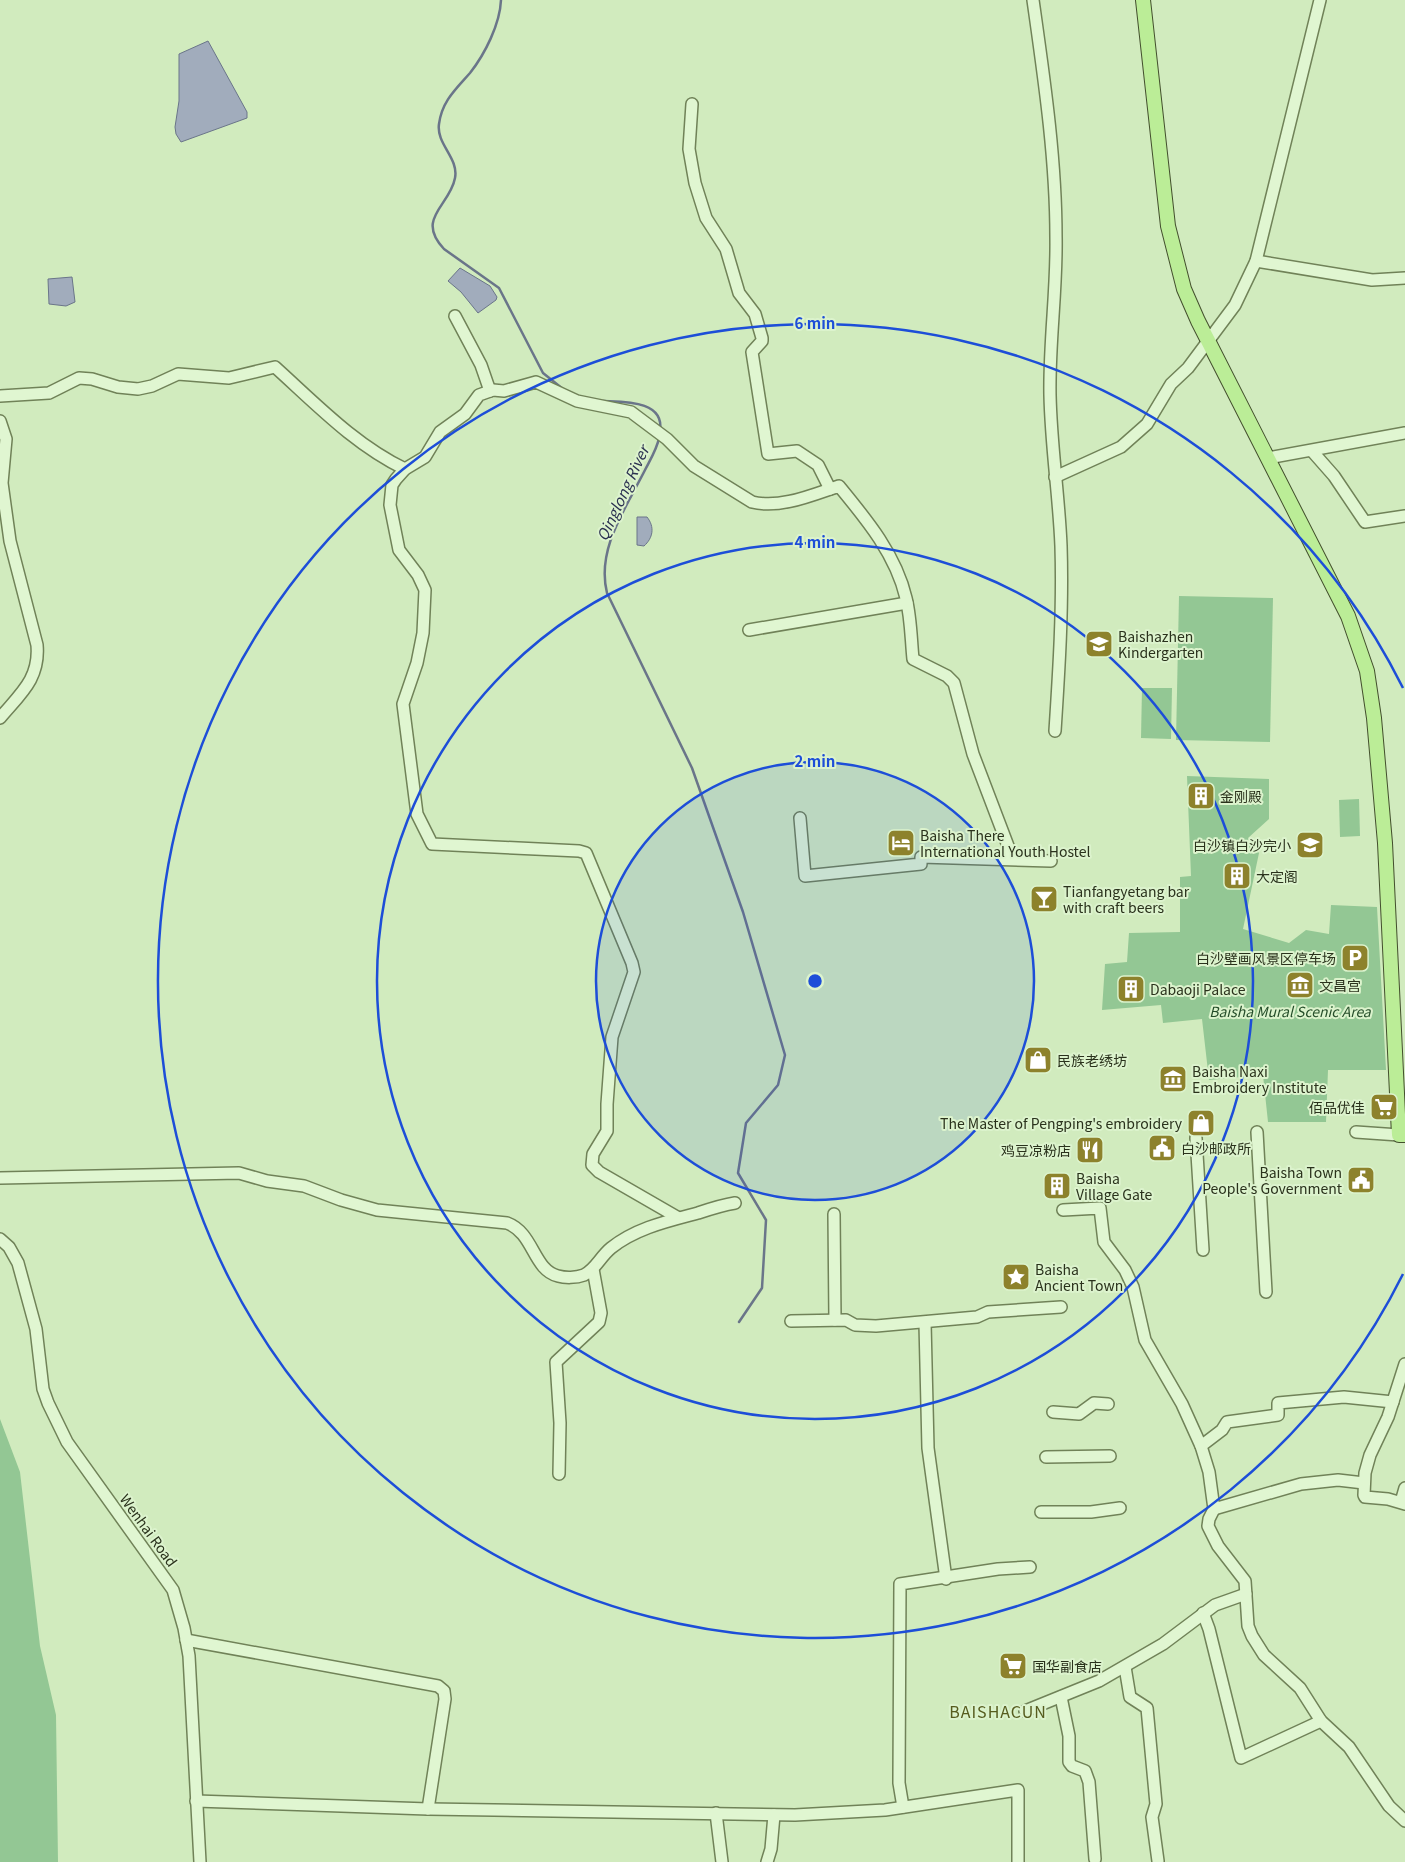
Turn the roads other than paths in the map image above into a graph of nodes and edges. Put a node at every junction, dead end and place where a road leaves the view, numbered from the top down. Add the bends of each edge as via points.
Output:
1 (1034, 0) edge
2 (1143, 0) edge
3 (1320, 0) edge
4 (692, 104) dead end
5 (1256, 261) junction
6 (1405, 278) edge
7 (454, 316) dead end
8 (1209, 342) junction
9 (490, 391) junction
10 (0, 396) edge
11 (0, 421) edge
12 (1405, 433) edge
13 (1312, 450) junction
14 (1268, 458) junction
15 (405, 469) junction
16 (1055, 476) junction
17 (830, 489) junction
18 (1405, 516) edge
19 (907, 603) junction
20 (749, 630) dead end
21 (0, 718) edge
22 (1055, 731) dead end
23 (800, 818) dead end
24 (1013, 860) junction
25 (1051, 861) dead end
26 (1257, 1132) dead end
27 (1356, 1132) dead end
28 (1402, 1135) edge
29 (1196, 1138) dead end
30 (0, 1178) edge
31 (735, 1203) dead end
32 (1063, 1210) dead end
33 (834, 1214) dead end
34 (677, 1217) junction
35 (0, 1240) edge
36 (1203, 1250) dead end
37 (593, 1269) junction
38 (1266, 1292) dead end
39 (1060, 1307) dead end
40 (835, 1320) junction
41 (791, 1321) dead end
42 (925, 1323) junction
43 (1405, 1364) edge
44 (1393, 1402) junction
45 (1108, 1404) dead end
46 (1053, 1412) dead end
47 (1201, 1446) junction
48 (1110, 1456) dead end
49 (1046, 1458) dead end
50 (559, 1474) dead end
51 (1364, 1483) junction
52 (1405, 1488) edge
53 (1403, 1503) edge
54 (1120, 1508) dead end
55 (1214, 1509) junction
56 (1041, 1512) dead end
57 (1030, 1567) dead end
58 (946, 1579) junction
59 (1246, 1594) junction
60 (1203, 1613) junction
61 (186, 1640) junction
62 (1125, 1668) junction
63 (1061, 1698) junction
64 (1025, 1711) dead end
65 (1321, 1721) junction
66 (196, 1801) junction
67 (903, 1807) junction
68 (428, 1809) junction
69 (716, 1814) junction
70 (775, 1815) junction
71 (1405, 1820) edge
72 (1095, 1859) dead end
73 (1158, 1861) edge
74 (200, 1862) edge
75 (722, 1862) edge
76 (767, 1862) edge
77 (1018, 1862) edge

1 - 16 street via 1056,214 1050,347
2 - 8 main road via 1168,226 1184,289
3 - 5 street
4 - 17 street via 689,149 695,182 706,218 726,249 739,293 755,314 762,338 752,352 768,454 797,451 818,465
5 - 6 street via 1372,280
5 - 8 street via 1242,294
7 - 9 street via 481,366
8 - 14 main road
8 - 16 street via 1171,384 1139,432 1121,447
9 - 15 street via 479,395 465,414 440,432 422,459
9 - 17 street via 504,391 539,382 577,401 624,409 667,439 694,466 761,505 778,504
10 - 15 street via 49,393 79,378 138,389 178,374 229,378 275,367 372,452
11 - 21 street via 6,439 2,483 10,541 38,659 31,680
12 - 13 street
13 - 14 street
13 - 18 street via 1365,522
14 - 28 main road via 1348,616 1367,671 1385,843
15 - 34 street via 392,485 390,505 399,550 425,590 418,663 403,704 419,821 432,844 586,853 634,969 612,1037 608,1131 593,1154 592,1165
16 - 22 street via 1061,548
17 - 19 street via 839,486 875,531 898,575
19 - 20 street
19 - 24 street via 913,659 947,676 954,683 973,754
23 - 24 street via 805,876 921,864 921,857
24 - 25 street
26 - 38 street
27 - 28 street
29 - 36 street
30 - 37 street via 239,1173 304,1186 385,1212 507,1223 525,1235 549,1273 572,1277 582,1276
31 - 34 street
32 - 47 street via 1100,1208 1104,1242 1133,1286 1145,1340 1182,1404
33 - 40 street
34 - 37 street via 643,1230 611,1248
35 - 61 street, Wenhai Road via 9,1247 18,1263 36,1329 43,1389 48,1403 67,1442 173,1590
37 - 50 street via 601,1313 599,1322 556,1362
39 - 42 street via 988,1312 977,1317
40 - 41 street
40 - 42 street via 864,1326
42 - 58 street via 928,1448
43 - 44 street
44 - 47 street via 1344,1397 1278,1403 1278,1415 1227,1422
44 - 51 street via 1370,1455
45 - 46 street via 1094,1404 1079,1414
47 - 55 street via 1209,1472
48 - 49 street
51 - 53 street via 1365,1498
51 - 55 street via 1338,1480 1301,1484
52 - 53 street
54 - 56 street via 1091,1512
55 - 59 street via 1209,1519 1211,1533 1242,1577
57 - 58 street via 970,1573
58 - 67 street via 900,1584 899,1783
59 - 60 street
59 - 65 street via 1248,1626 1257,1646 1300,1688
60 - 62 street
60 - 65 street via 1241,1758
61 - 66 street, Wenhai Road
61 - 68 street via 438,1686 444,1691 445,1699
62 - 63 street
62 - 73 street via 1130,1697 1147,1708 1156,1804 1152,1817
63 - 64 street
63 - 72 street via 1069,1736 1069,1762 1085,1771 1089,1782
65 - 71 street via 1349,1747 1389,1806
66 - 68 street
66 - 74 street, Wenhai Road
67 - 70 street
67 - 77 street via 1018,1790
68 - 69 street
69 - 70 street
69 - 75 street
70 - 76 street

